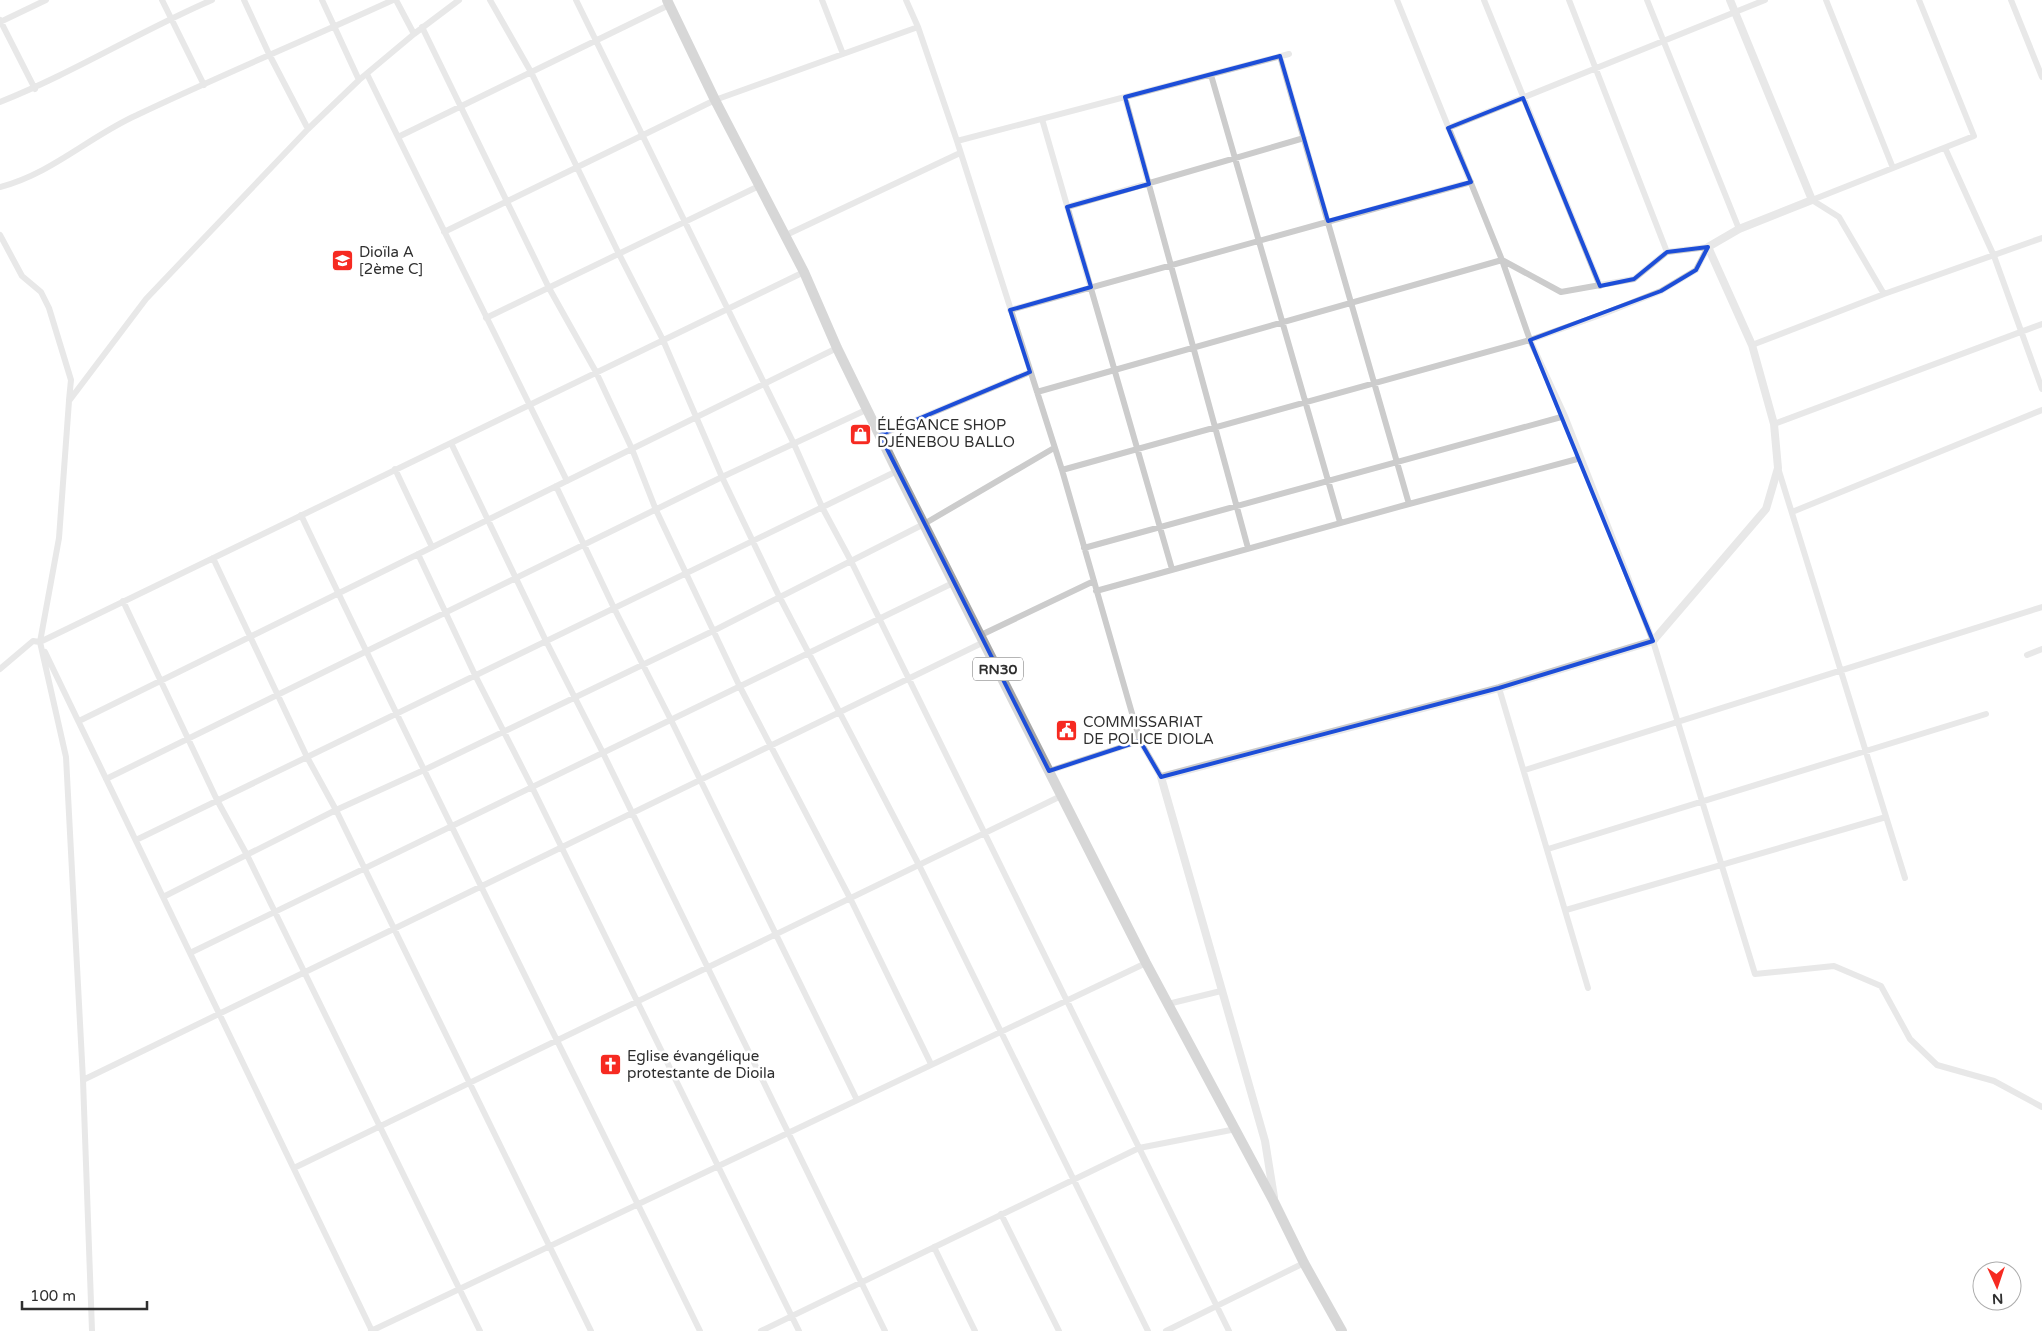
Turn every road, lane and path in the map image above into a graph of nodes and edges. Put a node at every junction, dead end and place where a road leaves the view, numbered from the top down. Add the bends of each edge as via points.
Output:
1 (46, 0) edge
2 (162, 0) edge
3 (212, 0) edge
4 (244, 0) edge
5 (322, 0) edge
6 (394, 0) edge
7 (459, 0) edge
8 (490, 0) edge
9 (576, 0) edge
10 (822, 0) edge
11 (906, 0) edge
12 (1397, 0) edge
13 (1484, 0) edge
14 (1569, 0) edge
15 (1647, 0) edge
16 (1730, 0) edge
17 (1765, 0) edge
18 (1826, 0) edge
19 (1919, 0) edge
20 (2010, 0) edge
21 (668, 3) edge
22 (1735, 12) junction
23 (171, 18) junction
24 (0, 21) edge
25 (334, 27) junction
26 (422, 27) junction
27 (918, 27) junction
28 (414, 34) junction
29 (596, 41) junction
30 (1664, 41) junction
31 (269, 54) junction
32 (843, 54) junction
33 (1289, 54) dead end
34 (1280, 56) junction
35 (2040, 67) edge
36 (1596, 68) junction
37 (531, 72) junction
38 (367, 74) junction
39 (1211, 75) junction
40 (2042, 78) edge
41 (359, 80) junction
42 (204, 85) junction
43 (35, 88) junction
44 (1125, 97) junction
45 (1523, 98) junction
46 (715, 100) junction
47 (0, 102) edge
48 (461, 106) junction
49 (1042, 119) junction
50 (1448, 128) junction
51 (308, 129) junction
52 (642, 136) junction
53 (398, 137) junction
54 (1304, 138) junction
55 (957, 141) junction
56 (1945, 148) junction
57 (960, 153) junction
58 (1235, 158) junction
59 (577, 167) junction
60 (1893, 168) junction
61 (1470, 182) junction
62 (1149, 184) junction
63 (759, 186) junction
64 (0, 187) edge
65 (1812, 200) junction
66 (508, 201) junction
67 (1067, 207) junction
68 (1328, 221) junction
69 (684, 222) junction
70 (1739, 229) junction
71 (444, 232) junction
72 (0, 235) edge
73 (784, 236) junction
74 (2042, 238) edge
75 (1259, 240) junction
76 (1708, 247) junction
77 (1667, 252) junction
78 (619, 254) junction
79 (1994, 256) junction
80 (1502, 260) junction
81 (1171, 265) junction
82 (804, 272) junction
83 (1600, 286) junction
84 (1091, 287) junction
85 (550, 288) junction
86 (1884, 294) junction
87 (1351, 302) junction
88 (727, 308) junction
89 (1010, 310) junction
90 (486, 318) junction
91 (1283, 322) junction
92 (2042, 324) edge
93 (2021, 332) junction
94 (663, 340) junction
95 (1530, 340) junction
96 (1752, 345) junction
97 (1194, 347) junction
98 (837, 348) junction
99 (1115, 370) junction
100 (596, 372) junction
101 (1030, 372) junction
102 (764, 384) junction
103 (1375, 384) junction
104 (2042, 389) edge
105 (1037, 392) junction
106 (69, 401) junction
107 (1306, 403) junction
108 (530, 404) junction
109 (868, 409) junction
110 (2042, 410) edge
111 (1564, 416) junction
112 (696, 418) junction
113 (1774, 424) junction
114 (1216, 427) junction
115 (880, 435) junction
116 (451, 443) junction
117 (794, 444) junction
118 (1054, 448) junction
119 (632, 449) junction
120 (1138, 449) junction
121 (1581, 458) junction
122 (1397, 462) junction
123 (1778, 468) junction
124 (395, 470) junction
125 (1062, 470) junction
126 (896, 471) junction
127 (722, 477) junction
128 (567, 481) junction
129 (1329, 481) junction
130 (556, 486) junction
131 (1408, 504) junction
132 (1238, 506) junction
133 (822, 507) junction
134 (656, 510) junction
135 (1792, 512) junction
136 (301, 515) junction
137 (488, 520) junction
138 (1340, 522) junction
139 (924, 524) junction
140 (1161, 527) junction
141 (753, 541) junction
142 (586, 546) junction
143 (432, 547) junction
144 (1084, 548) junction
145 (1248, 548) junction
146 (418, 554) junction
147 (213, 558) junction
148 (851, 561) junction
149 (1172, 569) junction
150 (685, 572) junction
151 (517, 579) junction
152 (1094, 581) junction
153 (954, 582) junction
154 (1096, 591) junction
155 (338, 594) junction
156 (779, 596) junction
157 (123, 601) junction
158 (2042, 607) edge
159 (614, 608) junction
160 (447, 613) junction
161 (880, 619) junction
162 (713, 631) junction
163 (250, 637) junction
164 (982, 638) junction
165 (546, 641) junction
166 (1653, 641) junction
167 (40, 642) junction
168 (2042, 649) edge
169 (367, 652) junction
170 (810, 653) junction
171 (2027, 655) dead end
172 (643, 664) junction
173 (0, 668) edge
174 (1841, 670) junction
175 (475, 675) junction
176 (909, 678) junction
177 (161, 681) junction
178 (740, 687) junction
179 (1499, 688) junction
180 (279, 694) junction
181 (574, 697) junction
182 (839, 713) junction
183 (395, 714) junction
184 (1986, 714) dead end
185 (671, 720) junction
186 (79, 721) junction
187 (1678, 722) junction
188 (503, 732) junction
189 (189, 738) junction
190 (1140, 741) junction
191 (772, 747) junction
192 (1866, 751) junction
193 (603, 753) junction
194 (307, 757) junction
195 (424, 770) junction
196 (1525, 770) junction
197 (1049, 771) junction
198 (1161, 777) junction
199 (106, 779) junction
200 (700, 779) junction
201 (532, 787) junction
202 (1061, 796) junction
203 (217, 800) junction
204 (1702, 802) junction
205 (336, 810) junction
206 (632, 813) junction
207 (1886, 817) junction
208 (452, 826) junction
209 (984, 833) junction
210 (136, 840) junction
211 (561, 847) junction
212 (1548, 849) junction
213 (247, 855) junction
214 (919, 864) junction
215 (1721, 864) junction
216 (364, 869) junction
217 (1905, 878) dead end
218 (481, 885) junction
219 (163, 897) junction
220 (850, 898) junction
221 (1566, 910) junction
222 (274, 912) junction
223 (393, 928) junction
224 (776, 934) junction
225 (190, 953) junction
226 (1146, 963) junction
227 (707, 967) junction
228 (304, 972) junction
229 (1588, 988) dead end
230 (1221, 991) junction
231 (1067, 1000) junction
232 (637, 1001) junction
233 (1168, 1004) junction
234 (219, 1013) junction
235 (1001, 1031) junction
236 (557, 1040) junction
237 (931, 1064) junction
238 (83, 1080) junction
239 (469, 1083) junction
240 (857, 1100) junction
241 (2042, 1107) edge
242 (379, 1126) junction
243 (1236, 1129) junction
244 (788, 1133) junction
245 (1139, 1148) junction
246 (718, 1166) junction
247 (294, 1168) junction
248 (1074, 1179) junction
249 (1274, 1202) junction
250 (638, 1204) junction
251 (1002, 1214) junction
252 (549, 1246) junction
253 (934, 1247) junction
254 (1304, 1263) junction
255 (861, 1282) junction
256 (459, 1289) junction
257 (1217, 1306) junction
258 (792, 1316) junction
259 (92, 1331) edge
260 (372, 1331) edge
261 (480, 1331) edge
262 (591, 1331) edge
263 (700, 1331) edge
264 (760, 1331) edge
265 (799, 1331) edge
266 (884, 1331) edge
267 (975, 1331) edge
268 (1059, 1331) edge
269 (1148, 1331) edge
270 (1166, 1331) edge
271 (1229, 1331) edge
272 (1342, 1331) edge

1 - 24 street
2 - 23 street
3 - 23 street
4 - 31 street
5 - 25 street
6 - 25 street
6 - 28 street
7 - 26 street
8 - 37 street
9 - 29 street
10 - 32 street
11 - 27 street
12 - 50 street
13 - 45 street
14 - 36 street
15 - 30 street
16 - 22 street
17 - 22 street
18 - 60 street
19 - 56 street via 1974,136
20 - 35 street
21 - 29 street
21 - 46 main road, RN30
22 - 30 street
22 - 65 street
23 - 42 street
23 - 43 street
24 - 43 street
25 - 31 street
25 - 41 street
26 - 28 street
26 - 48 street
27 - 32 street
27 - 55 street
28 - 38 street
29 - 37 street
29 - 52 street
30 - 36 street
30 - 70 street
31 - 42 street
31 - 51 street
32 - 46 street
33 - 34 street
34 - 39 street
34 - 54 street
35 - 40 street
36 - 45 street
36 - 77 street
37 - 48 street
37 - 59 street
38 - 41 street
38 - 53 street
39 - 44 street
39 - 58 street
41 - 51 street
42 - 64 street via 135,115 49,167
43 - 47 street
44 - 49 street
44 - 62 street
45 - 50 street
45 - 83 street
46 - 52 street
46 - 63 main road, RN30
48 - 53 street
48 - 66 street
49 - 55 street
49 - 67 street
50 - 61 street
51 - 106 street via 146,299
52 - 59 street
52 - 69 street
53 - 71 street
54 - 58 street
54 - 68 street
55 - 57 street
56 - 60 street
56 - 79 street
57 - 73 street
57 - 89 street
58 - 62 street
58 - 75 street
59 - 66 street
59 - 78 street
60 - 65 street
61 - 68 street
61 - 80 street
62 - 67 street
62 - 81 street
63 - 69 street
63 - 73 main road, RN30
65 - 70 street
65 - 86 street via 1839,217
66 - 71 street
66 - 85 street
67 - 84 street
68 - 75 street
68 - 87 street
69 - 78 street
69 - 88 street
70 - 76 street
71 - 90 street
72 - 106 street via 22,276 41,292 49,308 71,380
73 - 82 main road, RN30
74 - 79 street
75 - 81 street
75 - 91 street
76 - 77 street
76 - 95 street via 1696,270 1661,292
76 - 96 street
77 - 83 street via 1634,279
78 - 85 street
78 - 94 street
79 - 86 street
79 - 93 street
80 - 83 street via 1561,292
80 - 87 street
80 - 95 street
81 - 84 street
81 - 97 street
82 - 88 street
82 - 98 main road, RN30
84 - 89 street
84 - 99 street
85 - 90 street
85 - 100 street
86 - 96 street
87 - 91 street
87 - 103 street
88 - 94 street
88 - 102 street
89 - 101 street
90 - 108 street
91 - 97 street
91 - 107 street
92 - 93 street
93 - 104 street
93 - 113 street
94 - 100 street
94 - 112 street
95 - 103 street
95 - 111 street
96 - 113 street
97 - 99 street
97 - 114 street
98 - 102 street
98 - 109 main road, RN30
99 - 105 street
99 - 120 street
100 - 108 street
100 - 119 street
101 - 105 street
101 - 115 street
102 - 112 street
102 - 117 street
103 - 107 street
103 - 122 street
105 - 118 street
106 - 167 street via 59,538
107 - 114 street
107 - 129 street
108 - 116 street
108 - 128 street
109 - 115 main road, RN30
109 - 117 street
110 - 135 street
111 - 121 street
111 - 122 street
112 - 119 street
112 - 127 street
113 - 123 street
114 - 120 street
114 - 132 street
115 - 126 main road, RN30
116 - 124 street
116 - 137 street
117 - 127 street
117 - 133 street
118 - 125 street
118 - 139 street
119 - 128 street
119 - 134 street
120 - 125 street
120 - 140 street
121 - 131 street
121 - 166 street
122 - 129 street
122 - 131 street
123 - 135 street
123 - 166 street via 1766,509
124 - 136 street
124 - 143 street
125 - 144 street
126 - 133 street
126 - 139 main road, RN30
127 - 134 street
127 - 141 street
128 - 130 street
129 - 132 street
129 - 138 street
130 - 137 street
130 - 142 street
131 - 138 street
132 - 140 street
132 - 145 street
133 - 141 street
133 - 148 street
134 - 142 street
134 - 150 street
135 - 174 street
136 - 147 street
136 - 155 street
137 - 143 street
137 - 151 street
138 - 145 street
139 - 148 street
139 - 153 main road, RN30
140 - 144 street
140 - 149 street
141 - 150 street
141 - 156 street
142 - 151 street
142 - 159 street
143 - 146 street
144 - 152 street
145 - 149 street
146 - 155 street
146 - 160 street
147 - 157 street
147 - 163 street
148 - 156 street
148 - 161 street
149 - 154 street
150 - 159 street
150 - 162 street
151 - 160 street
151 - 165 street
152 - 154 street
152 - 164 street
153 - 161 street
153 - 164 main road, RN30
154 - 190 street
155 - 163 street
155 - 169 street
156 - 162 street
156 - 170 street
157 - 167 street
157 - 177 street
158 - 174 street
159 - 165 street
159 - 172 street
160 - 169 street
160 - 175 street
161 - 170 street
161 - 176 street
162 - 172 street
162 - 178 street
163 - 177 street
163 - 180 street
164 - 176 street
164 - 197 main road, RN30
165 - 175 street
165 - 181 street
166 - 179 street
166 - 187 street
167 - 173 street via 33,641
167 - 186 street
167 - 238 street via 66,757
168 - 171 street
169 - 180 street
169 - 183 street
170 - 178 street
170 - 182 street
172 - 181 street
172 - 185 street
174 - 187 street
174 - 192 street
175 - 183 street
175 - 188 street
176 - 182 street
176 - 209 street
177 - 186 street
177 - 189 street
178 - 185 street
178 - 191 street
179 - 196 street
179 - 198 street
180 - 189 street
180 - 194 street
181 - 188 street
181 - 193 street
182 - 191 street
182 - 214 street
183 - 194 street
183 - 195 street
184 - 192 street
185 - 193 street
185 - 200 street
186 - 199 street
187 - 196 street
187 - 204 street
188 - 195 street
188 - 201 street
189 - 199 street
189 - 203 street
190 - 197 street
190 - 198 street
191 - 200 street
191 - 220 street
192 - 204 street
192 - 207 street
193 - 201 street
193 - 206 street
194 - 203 street
194 - 205 street
195 - 205 street
195 - 208 street
196 - 212 street
197 - 202 main road, RN30
198 - 230 street
199 - 210 street
200 - 206 street
200 - 224 street
201 - 208 street
201 - 211 street
202 - 209 street
202 - 226 main road, RN30
203 - 210 street
203 - 213 street
204 - 212 street
204 - 215 street
205 - 213 street
205 - 216 street
206 - 211 street
206 - 227 street
207 - 215 street
207 - 217 street
208 - 216 street
208 - 218 street
209 - 214 street
209 - 231 street
210 - 219 street
211 - 218 street
211 - 232 street
212 - 221 street
213 - 219 street
213 - 222 street
214 - 220 street
214 - 235 street
215 - 221 street
215 - 241 street via 1756,974 1834,966 1881,986 1910,1039 1937,1065 1994,1081
216 - 222 street
216 - 223 street
218 - 223 street
218 - 236 street
219 - 225 street
220 - 224 street
220 - 237 street
221 - 229 street
222 - 225 street
222 - 228 street
223 - 228 street
223 - 239 street
224 - 227 street
224 - 240 street
225 - 234 street
226 - 231 street
226 - 233 main road, RN30
227 - 232 street
227 - 244 street
228 - 234 street
228 - 242 street
230 - 233 street
230 - 249 street via 1266,1141
231 - 235 street
231 - 245 street
232 - 236 street
232 - 246 street
233 - 243 main road, RN30
234 - 238 street
234 - 247 street
235 - 237 street
235 - 248 street
236 - 239 street
236 - 250 street
237 - 240 street
238 - 259 street
239 - 242 street
239 - 252 street
240 - 244 street
242 - 247 street
242 - 256 street
243 - 245 street
243 - 249 main road, RN30
244 - 246 street
244 - 255 street
245 - 248 street
245 - 257 street
246 - 250 street
246 - 258 street
247 - 260 street
248 - 251 street
248 - 269 street
249 - 254 main road, RN30
250 - 252 street
250 - 263 street
251 - 253 street
251 - 268 street
252 - 256 street
252 - 262 street
253 - 255 street
253 - 267 street
254 - 257 street
254 - 272 main road, RN30
255 - 258 street
255 - 266 street
256 - 260 street
256 - 261 street
257 - 270 street
257 - 271 street
258 - 264 street
258 - 265 street

